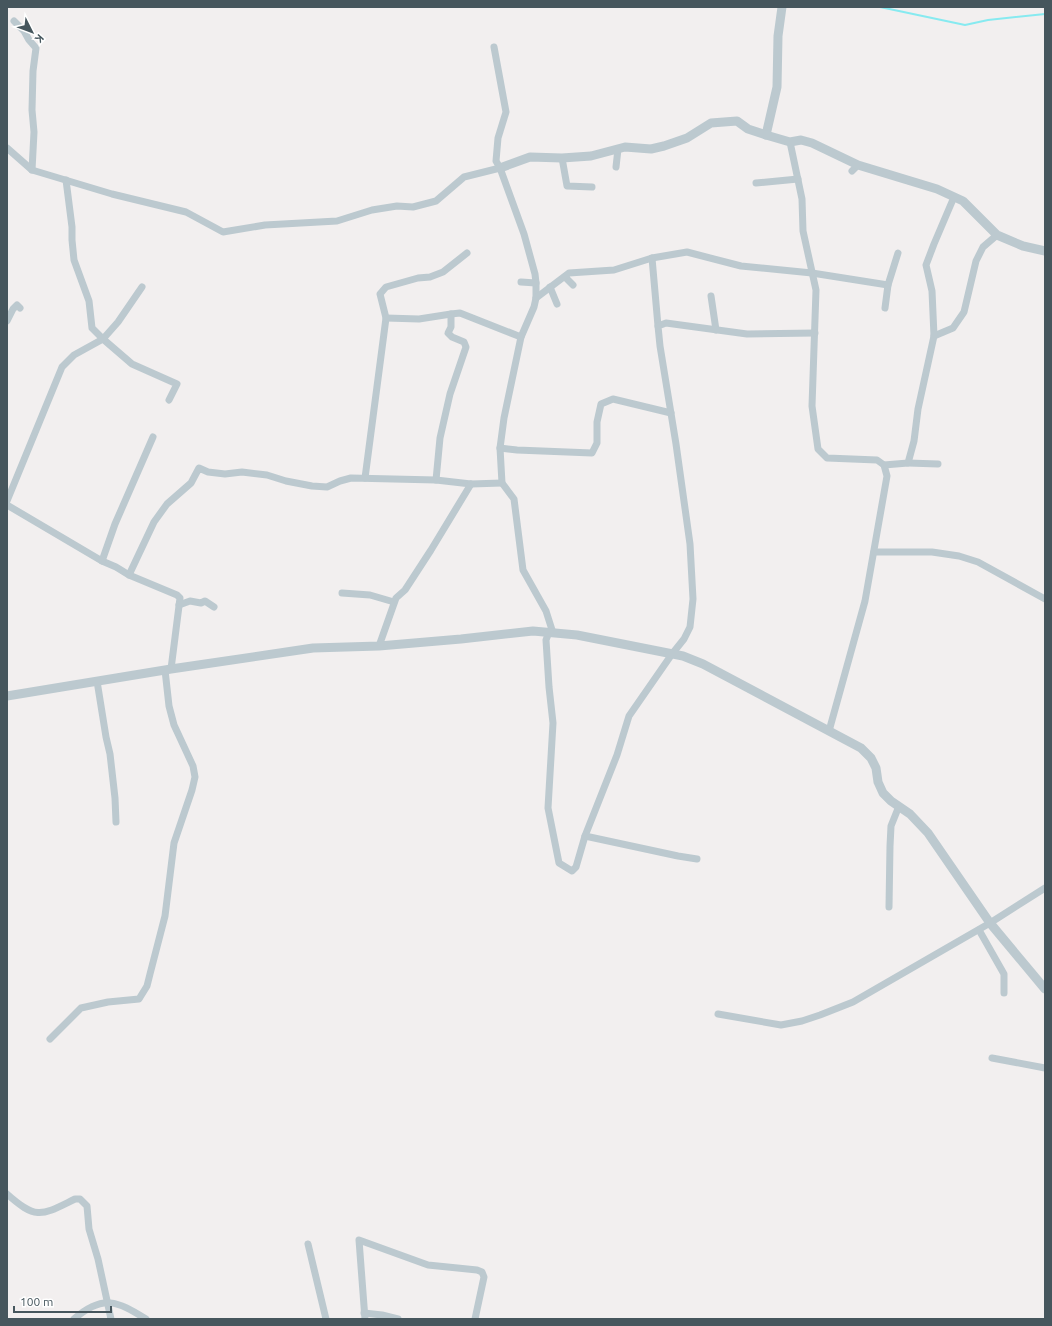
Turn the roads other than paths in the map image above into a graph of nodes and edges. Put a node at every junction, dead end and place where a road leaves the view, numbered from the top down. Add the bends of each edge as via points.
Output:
1 (782, 7) edge
2 (14, 21) dead end
3 (494, 47) dead end
4 (766, 135) junction
5 (790, 142) junction
6 (7, 148) edge
7 (618, 149) junction
8 (562, 158) junction
9 (500, 168) junction
10 (616, 168) dead end
11 (32, 170) junction
12 (798, 179) junction
13 (66, 180) junction
14 (756, 182) dead end
15 (592, 187) dead end
16 (954, 197) junction
17 (997, 235) junction
18 (1045, 251) edge
19 (467, 253) dead end
20 (898, 253) dead end
21 (652, 258) junction
22 (812, 273) junction
23 (565, 277) junction
24 (521, 282) dead end
25 (536, 283) junction
26 (888, 284) junction
27 (573, 285) dead end
28 (142, 287) dead end
29 (550, 287) junction
30 (711, 296) dead end
31 (536, 298) junction
32 (556, 304) dead end
33 (20, 308) dead end
34 (885, 308) dead end
35 (452, 314) junction
36 (386, 318) junction
37 (7, 321) edge
38 (658, 326) junction
39 (716, 330) junction
40 (815, 333) junction
41 (934, 336) junction
42 (522, 337) junction
43 (103, 339) junction
44 (169, 400) dead end
45 (671, 413) junction
46 (153, 437) dead end
47 (500, 448) junction
48 (908, 463) junction
49 (938, 464) dead end
50 (884, 465) junction
51 (365, 478) junction
52 (436, 480) junction
53 (502, 483) junction
54 (471, 484) junction
55 (7, 501) edge
56 (7, 505) edge
57 (874, 552) junction
58 (102, 561) junction
59 (129, 576) junction
60 (342, 593) dead end
61 (1045, 599) edge
62 (394, 602) junction
63 (179, 605) junction
64 (214, 607) dead end
65 (551, 632) junction
66 (379, 646) junction
67 (672, 654) junction
68 (168, 669) junction
69 (98, 681) junction
70 (7, 696) edge
71 (829, 731) junction
72 (899, 806) junction
73 (116, 822) dead end
74 (585, 836) junction
75 (697, 859) dead end
76 (1045, 888) edge
77 (889, 907) dead end
78 (990, 923) junction
79 (979, 930) junction
80 (1045, 989) edge
81 (1004, 993) dead end
82 (718, 1014) dead end
83 (50, 1039) dead end
84 (992, 1058) dead end
85 (1045, 1068) edge
86 (7, 1194) edge
87 (308, 1244) dead end
88 (107, 1302) junction
89 (364, 1316) edge
90 (74, 1319) edge
91 (111, 1319) edge
92 (146, 1319) edge
93 (326, 1319) edge
94 (398, 1319) edge
95 (475, 1319) edge

1 - 4 street via 778,36 777,87
2 - 11 street via 36,48
3 - 9 street via 506,112 498,138 496,161
4 - 5 street
4 - 7 street via 748,129 737,121 712,122 687,138 664,146 651,149
5 - 12 street
5 - 16 street via 801,140 855,168 937,189
6 - 11 street
7 - 8 street via 591,156
7 - 10 street
8 - 9 street via 530,157
8 - 15 street via 567,186
9 - 13 street via 464,177 436,201 413,207 397,206 372,210 337,221 265,225 223,232 186,212
9 - 25 street via 524,234
11 - 13 street
12 - 14 street
12 - 22 street via 802,199 803,231
13 - 43 street via 74,260 89,301 92,328
16 - 17 street via 963,201
16 - 41 street via 926,265 932,291
17 - 18 street
17 - 41 street via 983,247 976,261 964,312 953,328
19 - 36 street via 443,272 386,287 380,294
20 - 26 street
21 - 22 street via 687,252 741,266
21 - 23 street via 614,270 569,273
21 - 38 street
22 - 26 street
22 - 40 street via 816,290
23 - 27 street
23 - 29 street
24 - 25 street
25 - 31 street
26 - 34 street
28 - 43 street
29 - 31 street
29 - 32 street
30 - 39 street
31 - 42 street
33 - 37 street via 17,305 13,309
35 - 36 street via 419,319
35 - 42 street via 460,314
35 - 52 street via 448,333 464,342 466,347 450,394 440,438
36 - 51 street
38 - 39 street via 666,323
38 - 45 street
39 - 40 street via 747,334
40 - 50 street via 812,406 818,448 827,458 877,460
41 - 48 street
42 - 47 street
43 - 44 street via 132,364 177,384
43 - 55 street via 74,355 62,367
45 - 47 street via 613,399 601,404 597,422 597,443 592,453
45 - 67 street via 690,544 693,599 690,627
46 - 58 street via 115,524
47 - 53 street
48 - 49 street
48 - 50 street
50 - 57 street via 887,476
51 - 52 street
51 - 59 street via 351,478 327,487 286,481 267,475 242,472 226,474 199,468 191,483 167,504 154,522
52 - 54 street
53 - 54 street
53 - 65 street via 514,499 523,570 546,611
54 - 62 street via 405,590
56 - 58 street
57 - 61 street via 932,552 959,556 978,562
57 - 71 street via 865,601
58 - 59 street
59 - 63 street via 177,595 180,598
60 - 62 street via 370,595
62 - 66 street
63 - 64 street via 190,601 205,601
63 - 68 street
65 - 66 street via 533,631
65 - 67 street
65 - 74 street via 546,640 553,723 548,808 560,863 572,872 576,867
66 - 68 street via 313,648
67 - 71 street via 703,664
67 - 74 street via 629,716 617,755
68 - 69 street
68 - 83 street via 169,706 195,777 174,843 165,916 147,986 139,999 81,1008
69 - 70 street
69 - 73 street via 110,754
71 - 72 street via 861,748 871,758 883,793
72 - 77 street via 891,826
72 - 78 street via 928,833
74 - 75 street
76 - 78 street
78 - 79 street
78 - 80 street
79 - 81 street via 1004,974
79 - 82 street via 853,1002 802,1020 781,1025
84 - 85 street
86 - 88 street via 21,1207 39,1213 48,1212 75,1199 80,1199 88,1206 89,1229
87 - 93 street
88 - 90 street via 81,1312
88 - 91 street
88 - 92 street via 126,1307
89 - 94 street via 382,1315
89 - 95 street via 359,1240 428,1265 482,1272 484,1277

